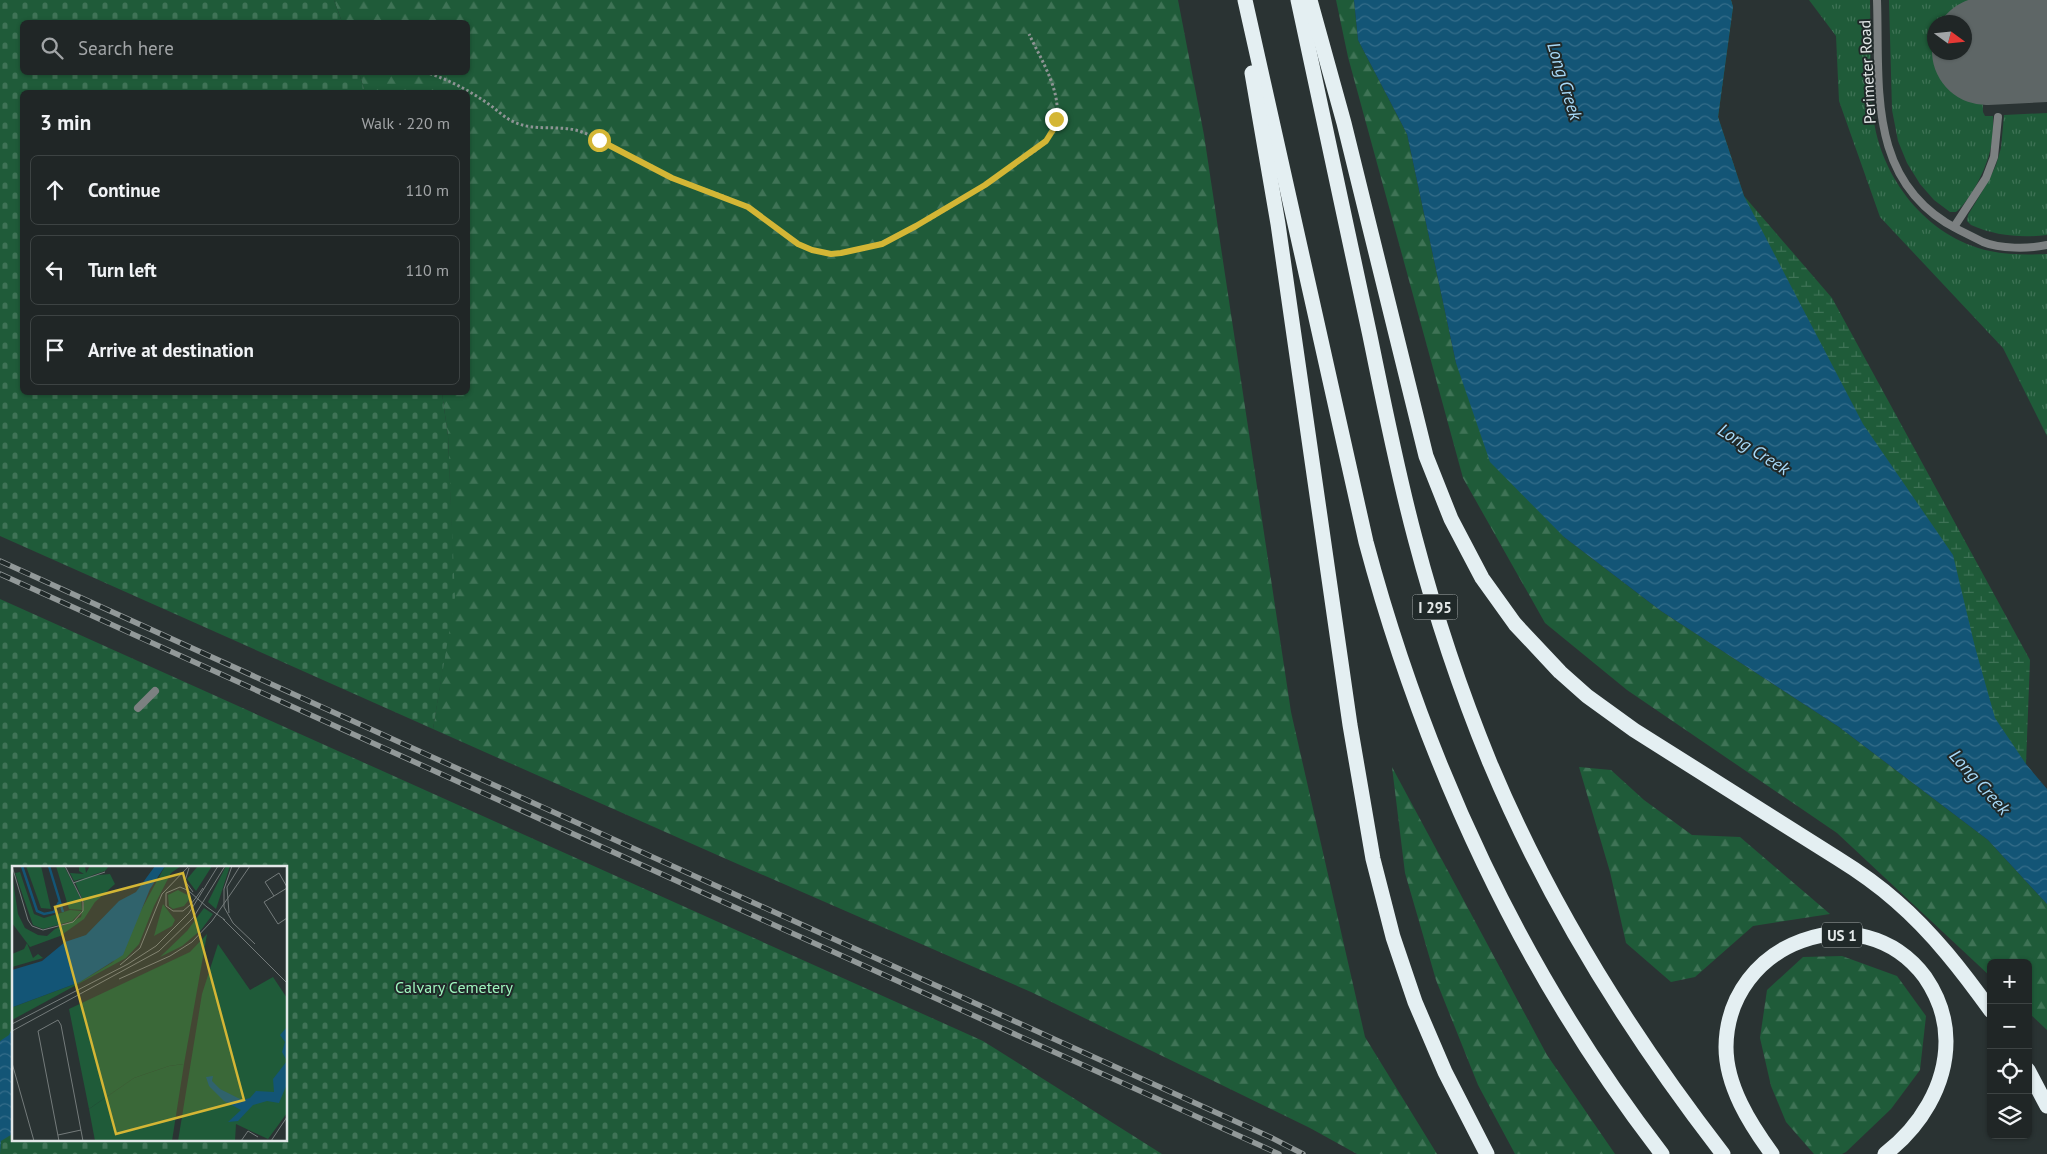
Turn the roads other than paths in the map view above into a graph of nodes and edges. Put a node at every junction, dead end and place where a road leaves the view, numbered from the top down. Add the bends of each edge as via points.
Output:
1 (1239, 0) edge
2 (1246, 0) edge
3 (1298, 0) edge
4 (1310, 0) edge
5 (1877, 0) edge
6 (1998, 116) dead end
7 (1954, 228) junction
8 (2047, 246) edge
9 (155, 690) dead end
10 (138, 708) dead end
11 (1987, 1006) edge
12 (2032, 1078) edge
13 (2047, 1106) edge
14 (1487, 1154) edge
15 (1662, 1154) edge
16 (1723, 1154) edge
17 (1772, 1154) edge
18 (1885, 1154) edge

1 - 14 highway via 1278,224 1350,725 1373,858 1393,937 1415,1002 1445,1072
2 - 15 highway, I 295 via 1366,542 1420,717 1467,830 1524,942 1580,1036
3 - 16 highway, I 295 via 1401,482 1432,596 1469,707 1514,815 1572,929 1661,1071
4 - 11 highway via 1344,123 1426,456 1454,526 1487,586 1530,641 1587,696 1634,730 1869,879 1897,902 1947,953
5 - 7 lane, Perimeter Road via 1881,120 1888,149 1912,193 1924,207
6 - 7 lane via 1997,139 1986,178
7 - 8 lane, Perimeter Road via 1985,243 2028,249
9 - 10 lane
12 - 13 highway
17 - 18 highway, US 1 via 1741,1103 1728,1066 1726,1048 1732,1012 1754,972 1779,951 1807,938 1837,935 1868,938 1896,950 1909,960 1936,995 1944,1022 1944,1067 1933,1096 1916,1123

